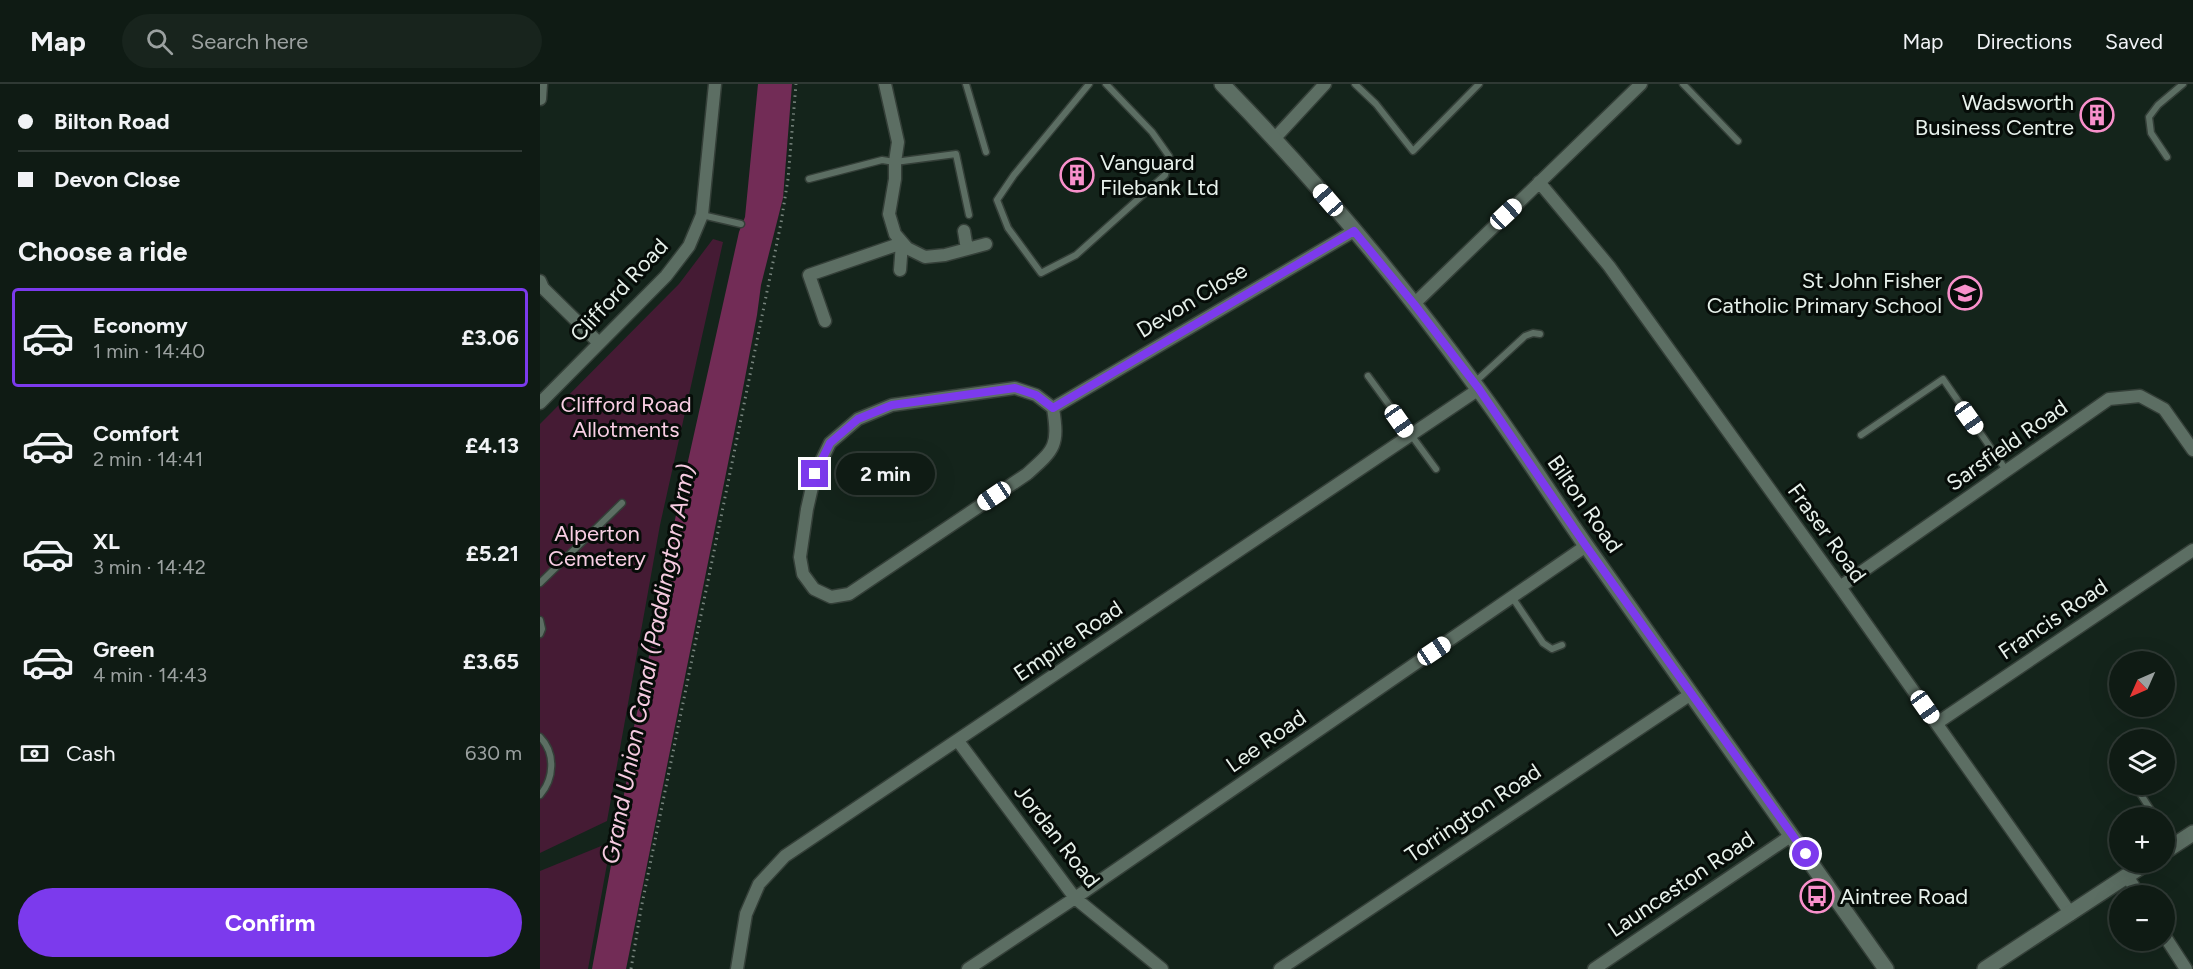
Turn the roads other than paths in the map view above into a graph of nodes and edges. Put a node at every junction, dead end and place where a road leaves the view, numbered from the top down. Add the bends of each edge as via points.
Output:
1 (542, 84) edge
2 (715, 84) edge
3 (885, 84) edge
4 (966, 84) edge
5 (1089, 84) edge
6 (1106, 84) edge
7 (1222, 84) edge
8 (1326, 84) edge
9 (1355, 84) edge
10 (1479, 84) edge
11 (1641, 84) edge
12 (1683, 84) edge
13 (2183, 84) edge
14 (540, 99) edge
15 (1275, 138) junction
16 (1738, 141) dead end
17 (986, 152) dead end
18 (2167, 157) dead end
19 (895, 162) junction
20 (809, 179) dead end
21 (1539, 183) junction
22 (702, 215) junction
23 (969, 215) dead end
24 (741, 224) dead end
25 (964, 231) dead end
26 (1354, 231) junction
27 (902, 243) junction
28 (986, 244) dead end
29 (967, 249) junction
30 (900, 270) dead end
31 (540, 281) edge
32 (1414, 304) junction
33 (825, 321) dead end
34 (1540, 334) dead end
35 (599, 343) junction
36 (1368, 376) dead end
37 (1476, 386) junction
38 (540, 403) edge
39 (1053, 408) junction
40 (1861, 435) dead end
41 (1410, 436) junction
42 (2193, 450) edge
43 (1436, 469) dead end
44 (2006, 471) junction
45 (622, 503) dead end
46 (1586, 546) junction
47 (2193, 550) edge
48 (540, 583) edge
49 (1840, 587) junction
50 (1512, 597) junction
51 (540, 620) edge
52 (540, 634) edge
53 (1562, 645) dead end
54 (1691, 694) junction
55 (1937, 723) junction
56 (540, 737) edge
57 (958, 741) junction
58 (540, 795) edge
59 (2193, 833) edge
60 (1792, 835) junction
61 (2175, 845) edge
62 (2132, 873) edge
63 (2127, 876) junction
64 (2133, 885) edge
65 (1075, 898) junction
66 (2071, 914) junction
67 (2175, 951) edge
68 (737, 969) edge
69 (968, 969) edge
70 (1162, 969) edge
71 (1280, 969) edge
72 (1594, 969) edge
73 (1886, 969) edge
74 (1985, 969) edge
75 (2187, 969) edge

1 - 14 street
2 - 22 street, Clifford Road
3 - 19 street via 898,142
4 - 17 lane
5 - 6 lane via 997,200 1008,228 1041,273 1076,255 1165,175 1169,156 1152,132
7 - 15 street, Bilton Road
8 - 15 street
9 - 10 lane via 1413,151
11 - 21 street
12 - 16 lane
13 - 18 lane via 2149,117 2151,133
15 - 26 street, Bilton Road
19 - 20 lane via 882,160
19 - 23 lane via 956,154
19 - 27 street via 889,214
21 - 32 street
21 - 49 street, Fraser Road via 1609,266
22 - 24 lane
22 - 35 street, Clifford Road via 689,246 666,276
25 - 29 street
26 - 32 street, Bilton Road
26 - 39 street, Devon Close
27 - 29 street via 926,257
27 - 30 street
27 - 33 street via 809,275
28 - 29 street
31 - 35 street
32 - 37 street, Bilton Road
34 - 37 lane via 1525,336
35 - 38 street, Clifford Road
36 - 41 lane
37 - 41 street, Empire Road
37 - 46 street, Bilton Road
39 - 39 street via 1057,432 1050,453 1028,474 849,594 831,597 814,589 803,574 800,557 815,474 830,443 858,419 892,405 1015,388 1036,395
40 - 44 lane via 1942,380
41 - 43 lane
41 - 57 street, Empire Road
42 - 44 street, Sarsfield Road via 2164,409 2140,396 2109,399
44 - 49 street, Sarsfield Road
45 - 48 lane
46 - 50 street, Lee Road
46 - 54 street, Bilton Road
47 - 55 street, Francis Road
49 - 55 street, Fraser Road
50 - 53 lane via 1543,643 1552,649
50 - 65 street, Lee Road
51 - 52 lane
54 - 60 street, Bilton Road
54 - 71 street, Torrington Road
55 - 66 street, Fraser Road
56 - 58 lane via 552,758 551,772
57 - 65 street, Jordan Road
57 - 68 street, Empire Road via 785,856 759,884 746,914
59 - 61 street
60 - 72 street, Launceston Road
60 - 73 street, Bilton Road
62 - 63 street
63 - 64 street
63 - 66 street
65 - 69 street, Lee Road
65 - 70 street, Jordan Road
66 - 74 street
67 - 75 street

